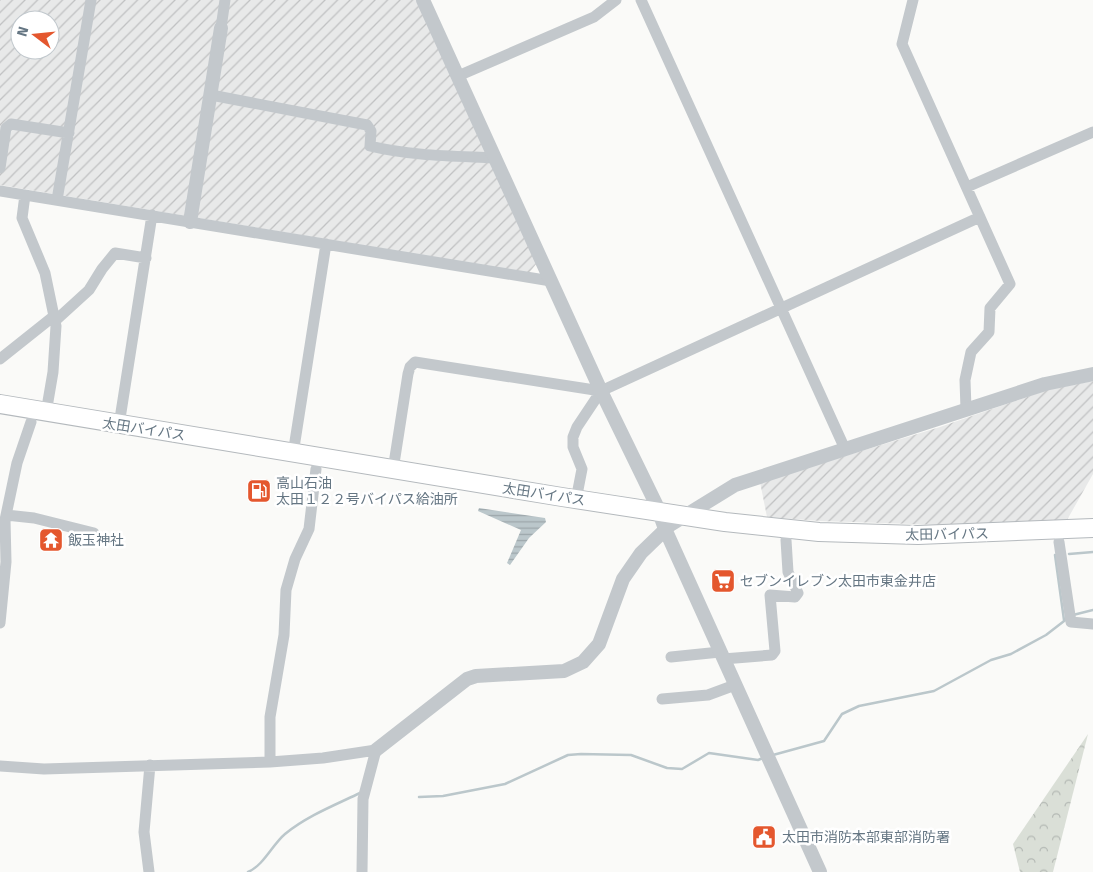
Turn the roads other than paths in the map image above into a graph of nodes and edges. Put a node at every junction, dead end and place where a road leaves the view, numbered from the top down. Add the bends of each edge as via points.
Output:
1 (90, 0) edge
2 (225, 0) edge
3 (423, 0) edge
4 (616, 0) edge
5 (641, 0) edge
6 (913, 0) edge
7 (221, 28) joint
8 (458, 76) junction
9 (210, 95) junction
10 (1093, 132) edge
11 (69, 133) junction
12 (494, 158) junction
13 (0, 168) edge
14 (967, 188) junction
15 (0, 191) edge
16 (26, 195) junction
17 (57, 200) junction
18 (152, 215) junction
19 (980, 217) junction
20 (190, 222) junction
21 (326, 244) junction
22 (146, 258) junction
23 (551, 282) junction
24 (781, 308) junction
25 (55, 319) junction
26 (0, 359) edge
27 (1093, 374) edge
28 (601, 391) junction
29 (0, 404) edge
30 (966, 409) junction
31 (0, 417) edge
32 (38, 417) junction
33 (119, 425) junction
34 (845, 449) junction
35 (293, 454) junction
36 (316, 469) junction
37 (393, 470) junction
38 (576, 500) junction
39 (6, 515) junction
40 (686, 516) junction
41 (665, 523) junction
42 (1093, 528) edge
43 (94, 533) dead end
44 (786, 540) junction
45 (1093, 540) edge
46 (1060, 542) junction
47 (0, 621) edge
48 (1093, 624) edge
49 (721, 656) junction
50 (672, 657) dead end
51 (735, 685) junction
52 (662, 699) dead end
53 (376, 750) junction
54 (270, 762) junction
55 (150, 765) junction
56 (0, 766) edge
57 (149, 872) edge
58 (362, 872) edge
59 (820, 872) edge

1 - 11 street
2 - 7 street
3 - 8 street
4 - 8 street via 594,16
5 - 24 street
6 - 14 street via 902,44
7 - 9 street
8 - 12 street
9 - 12 street via 367,125 371,131 370,146 386,150
9 - 20 street
10 - 14 street
11 - 13 street via 11,124 6,128
11 - 17 street
12 - 23 street
14 - 19 street
15 - 16 street
16 - 17 street
16 - 25 street via 22,218 45,273
17 - 18 street
18 - 20 street
18 - 22 street
19 - 24 street
19 - 30 street via 1010,284 990,308 988,332 971,352 965,380
20 - 21 street
21 - 23 street
21 - 35 street
22 - 25 street via 115,253 89,290
22 - 33 street
23 - 28 street
24 - 28 street
24 - 34 street
25 - 26 street
25 - 32 street via 53,372
27 - 30 street via 1045,384
28 - 37 street via 415,362 408,374
28 - 38 street via 576,426 573,438 573,447 582,469
28 - 41 street
29 - 32 highway, 太田バイパス
30 - 34 street
31 - 32 highway, 太田バイパス
32 - 33 highway, 太田バイパス
32 - 36 highway, 太田バイパス
32 - 39 street via 17,463
33 - 35 highway, 太田バイパス
34 - 40 street via 735,485
35 - 37 highway, 太田バイパス
36 - 41 highway, 太田バイパス
36 - 54 street via 308,530 286,590 284,635 271,708
37 - 38 highway, 太田バイパス
38 - 41 highway, 太田バイパス
39 - 43 street via 34,518
39 - 47 street via 6,562
40 - 41 highway, 太田バイパス
40 - 42 highway, 太田バイパス via 839,532 959,535
41 - 44 highway, 太田バイパス
41 - 49 street
41 - 53 street via 631,565 614,598 598,644 583,662 564,671 467,679
44 - 46 highway, 太田バイパス via 918,546
44 - 49 street via 788,572 798,593 795,597 770,595 775,651 772,655
45 - 46 highway, 太田バイパス
46 - 48 street via 1071,622
49 - 50 street
49 - 51 street
51 - 52 street via 708,695
51 - 59 street
53 - 54 street
53 - 58 street via 363,799
54 - 55 street
55 - 56 street via 44,769
55 - 57 street via 144,832

